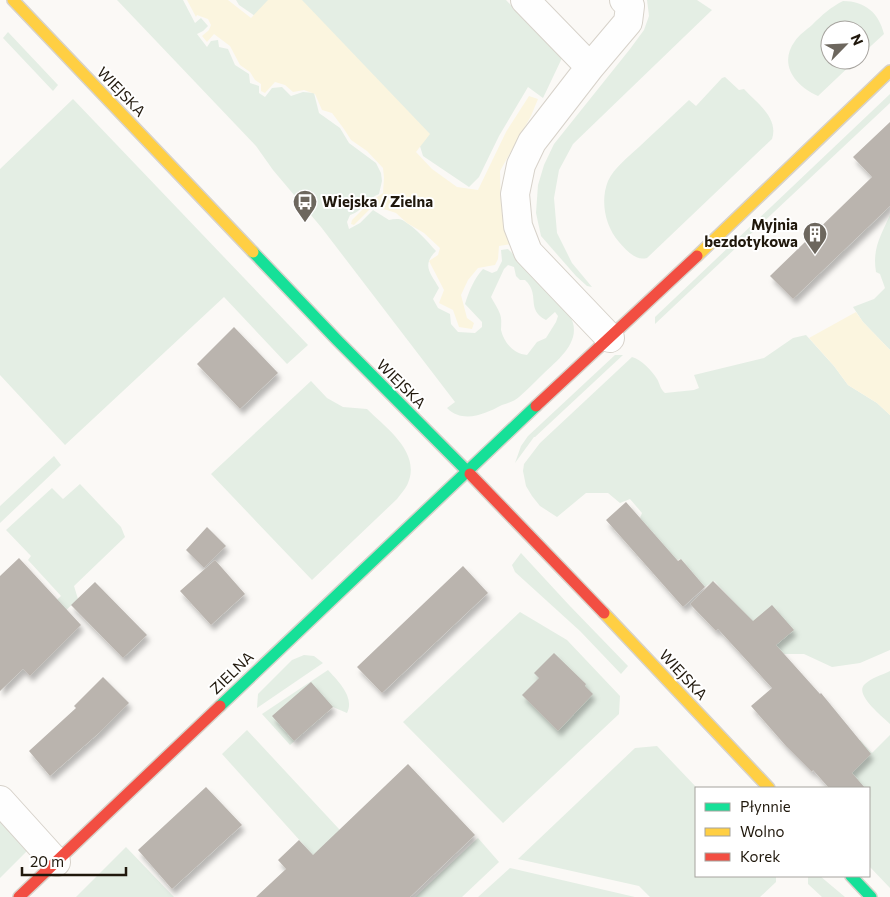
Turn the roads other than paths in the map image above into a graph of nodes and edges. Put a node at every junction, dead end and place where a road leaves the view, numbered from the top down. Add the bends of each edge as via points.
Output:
1 (13, 0) edge
2 (525, 0) edge
3 (624, 0) edge
4 (590, 67) junction
5 (890, 71) edge
6 (610, 338) junction
7 (466, 471) junction
8 (768, 787) edge
9 (0, 800) edge
10 (56, 862) junction
11 (852, 877) edge
12 (19, 897) edge
13 (871, 897) edge

1 - 7 street, WIEJSKA
2 - 4 street
3 - 4 street via 630,6 628,22
4 - 6 street via 532,142 521,165 515,194 518,226 528,252
5 - 6 street, ZIELNA
6 - 7 street, ZIELNA
7 - 8 street, WIEJSKA via 538,542
7 - 10 street, ZIELNA
9 - 10 street
10 - 12 street, ZIELNA
11 - 13 street

